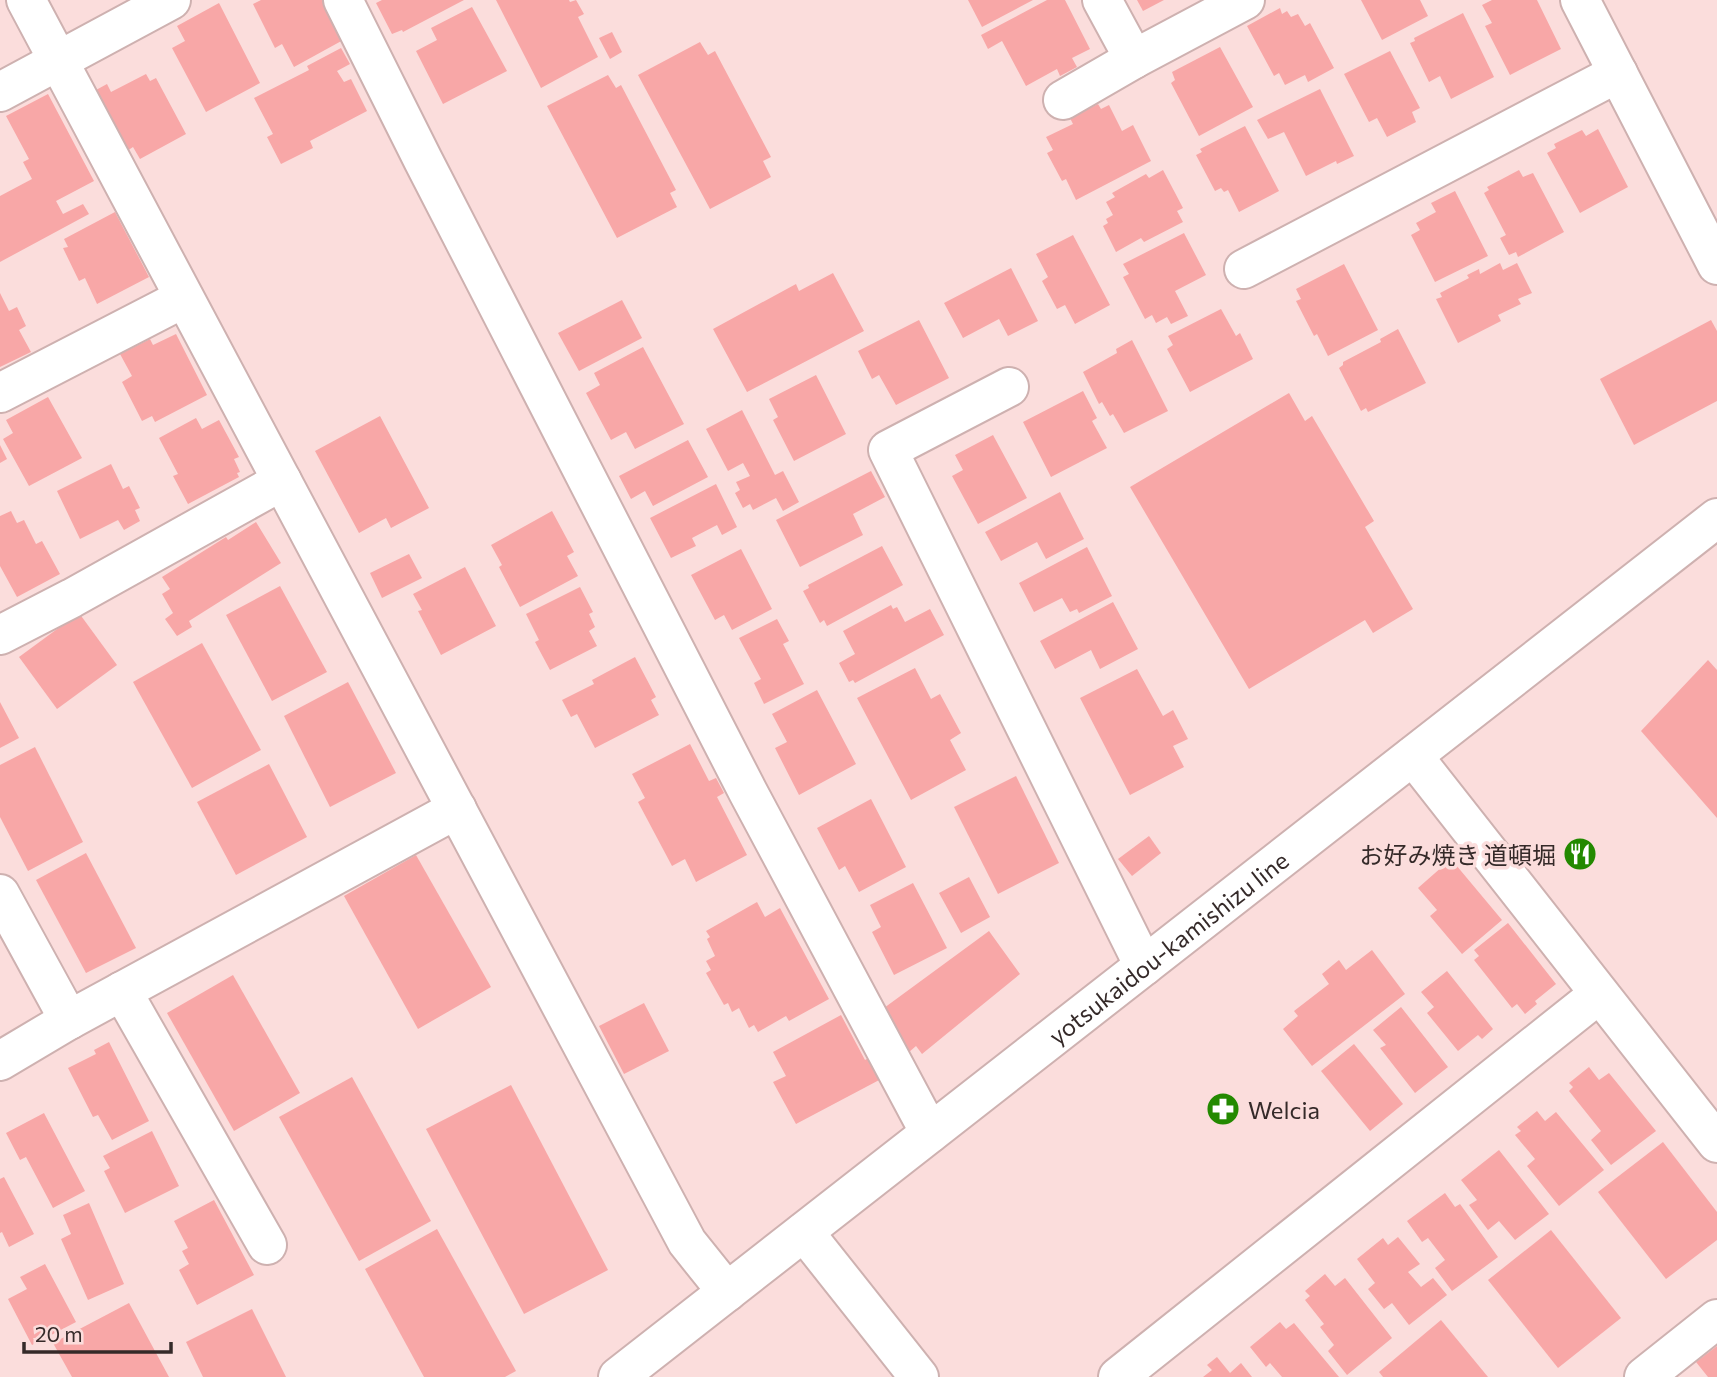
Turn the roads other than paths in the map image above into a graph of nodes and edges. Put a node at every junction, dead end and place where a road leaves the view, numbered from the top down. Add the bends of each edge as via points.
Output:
1 (26, 0) edge
2 (170, 0) edge
3 (343, 0) edge
4 (1102, 0) edge
5 (1245, 0) edge
6 (1580, 0) edge
7 (1134, 59) junction
8 (60, 61) junction
9 (1618, 73) junction
10 (0, 92) edge
11 (1063, 100) dead end
12 (1717, 265) edge
13 (1244, 269) dead end
14 (184, 298) junction
15 (1009, 387) dead end
16 (0, 393) edge
17 (282, 481) junction
18 (1717, 518) edge
19 (0, 635) edge
20 (1413, 756) junction
21 (457, 808) junction
22 (0, 894) edge
23 (1144, 966) junction
24 (122, 991) junction
25 (1599, 994) junction
26 (69, 1020) junction
27 (0, 1061) edge
28 (930, 1133) junction
29 (1717, 1143) edge
30 (804, 1232) junction
31 (267, 1245) dead end
32 (727, 1292) junction
33 (1717, 1319) edge
34 (618, 1377) edge
35 (919, 1377) edge
36 (1118, 1377) edge
37 (1644, 1377) edge

1 - 8 street
2 - 8 street
3 - 28 street via 742,780
4 - 7 street
5 - 7 street
6 - 9 street
7 - 11 street
8 - 10 street
8 - 14 street
9 - 12 street
9 - 13 street
14 - 16 street
14 - 17 street
15 - 23 street via 888,450
17 - 19 street
17 - 21 street
18 - 20 street, yotsukaidou-kamishizu line
20 - 23 street, yotsukaidou-kamishizu line
20 - 25 street
21 - 24 street
21 - 32 street via 687,1242
22 - 26 street
23 - 28 street, yotsukaidou-kamishizu line
24 - 26 street
24 - 31 street
25 - 29 street
25 - 36 street
26 - 27 street
28 - 30 street, yotsukaidou-kamishizu line
30 - 32 street, yotsukaidou-kamishizu line
30 - 35 street
32 - 34 street, yotsukaidou-kamishizu line
33 - 37 street

